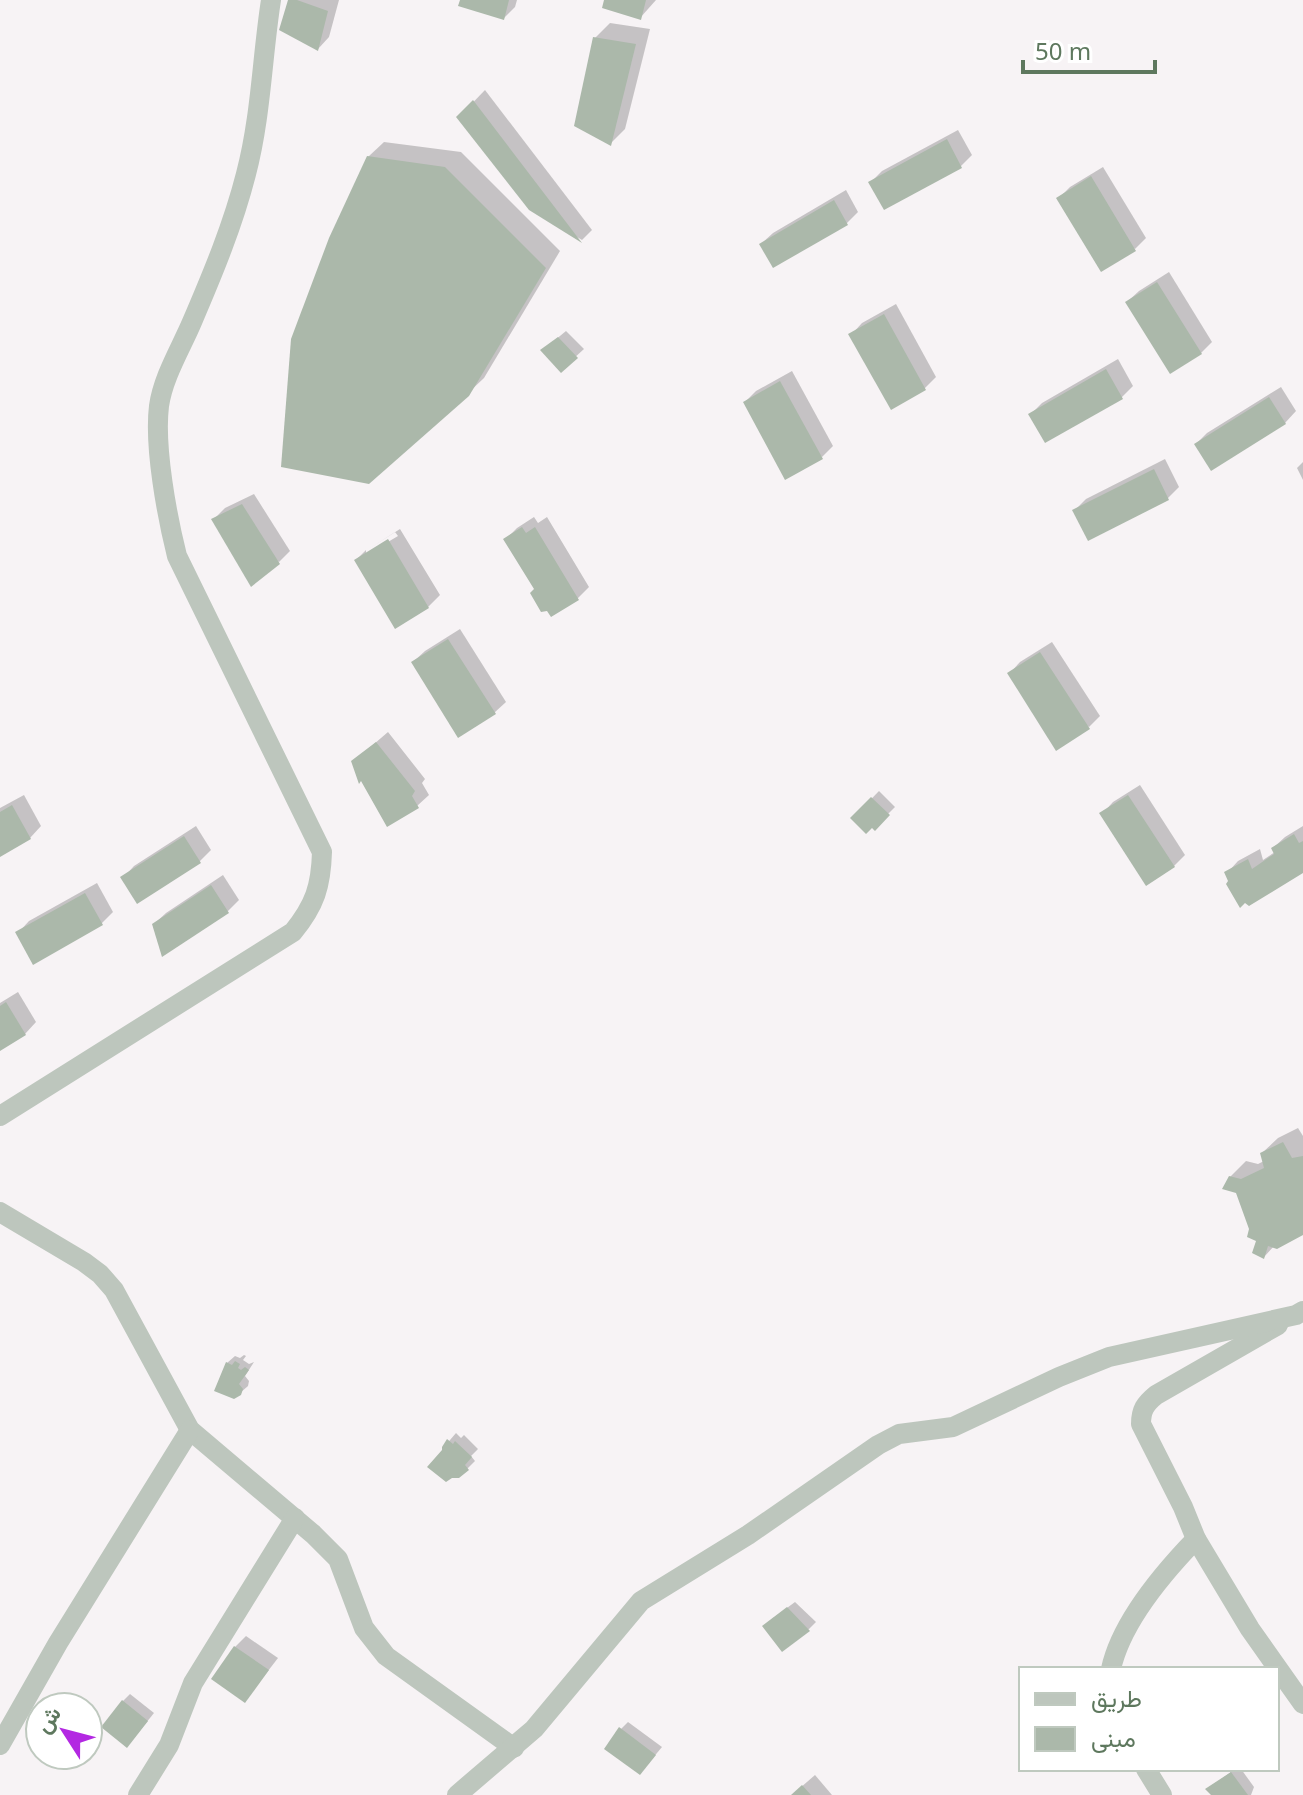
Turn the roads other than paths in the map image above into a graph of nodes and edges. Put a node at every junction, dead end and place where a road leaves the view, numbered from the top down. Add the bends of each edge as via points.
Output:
1 (271, 0) edge
2 (0, 1116) edge
3 (0, 1212) edge
4 (1299, 1313) edge
5 (190, 1430) junction
6 (295, 1518) junction
7 (1196, 1539) junction
8 (1112, 1667) edge
9 (1277, 1667) edge
10 (1279, 1670) edge
11 (1303, 1704) edge
12 (0, 1745) edge
13 (514, 1748) junction
14 (1147, 1771) edge
15 (138, 1795) edge
16 (457, 1795) edge
17 (1162, 1795) edge

1 - 2 street via 247,171 227,241 159,405 159,436 177,556 322,852 321,880 309,912 293,932
3 - 5 street via 84,1262 114,1290
4 - 7 street via 1156,1395 1141,1413 1145,1435
4 - 13 street via 1109,1357 953,1427 899,1434 878,1445 641,1601
5 - 6 street
5 - 12 street
6 - 13 street via 338,1559 364,1628 386,1656
6 - 15 street via 193,1683 169,1745
7 - 8 street via 1170,1565 1135,1617
7 - 9 street
10 - 11 street
13 - 16 street
14 - 17 street

